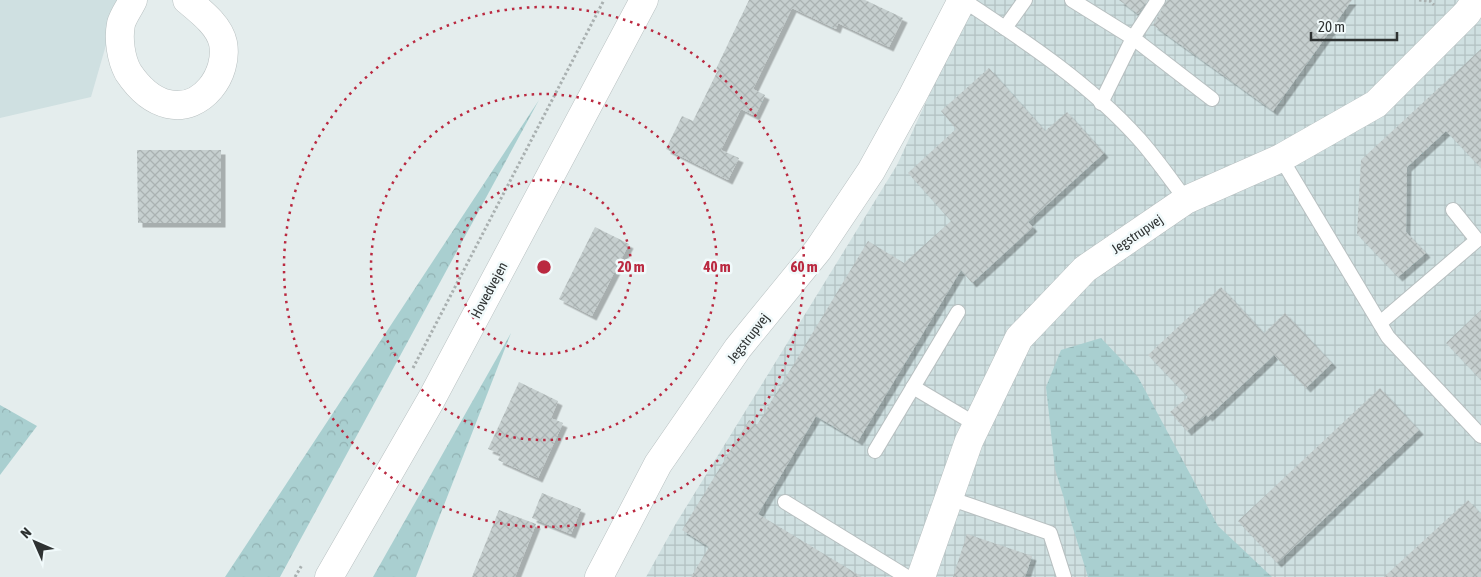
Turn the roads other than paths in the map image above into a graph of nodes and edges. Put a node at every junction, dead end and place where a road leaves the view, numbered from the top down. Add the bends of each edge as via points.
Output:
1 (134, 0) edge
2 (187, 0) edge
3 (644, 0) edge
4 (963, 0) edge
5 (1025, 0) edge
6 (1072, 0) edge
7 (1158, 0) edge
8 (1476, 0) edge
9 (1005, 28) junction
10 (1133, 38) junction
11 (1212, 100) dead end
12 (1101, 103) junction
13 (1281, 158) junction
14 (1186, 200) junction
15 (1453, 210) dead end
16 (958, 312) dead end
17 (1380, 323) junction
18 (913, 387) junction
19 (977, 425) junction
20 (1481, 436) edge
21 (875, 450) dead end
22 (949, 498) junction
23 (785, 502) dead end
24 (329, 577) edge
25 (598, 577) edge
26 (907, 577) edge
27 (921, 577) edge
28 (1064, 577) edge

1 - 2 street via 121,23 124,64 142,92 170,105 194,101 204,94 214,85 224,58 216,28
3 - 24 street, Hovedvejen via 431,400
4 - 9 lane
4 - 25 street, Jegstrupvej via 871,171 818,250 738,348 658,464
5 - 9 lane
6 - 10 lane
7 - 10 lane
8 - 13 street, Jegstrupvej via 1467,13 1376,104
9 - 12 lane via 1041,52
10 - 11 lane
10 - 12 lane
12 - 14 lane via 1140,139
13 - 14 street, Jegstrupvej
13 - 17 lane
14 - 19 street, Jegstrupvej via 1084,269 1019,338
15 - 17 lane via 1477,240
16 - 18 lane
17 - 20 lane via 1388,337
18 - 19 lane
18 - 21 lane
19 - 22 street, Jegstrupvej
22 - 27 street, Jegstrupvej
22 - 28 lane via 1050,533
23 - 26 lane

